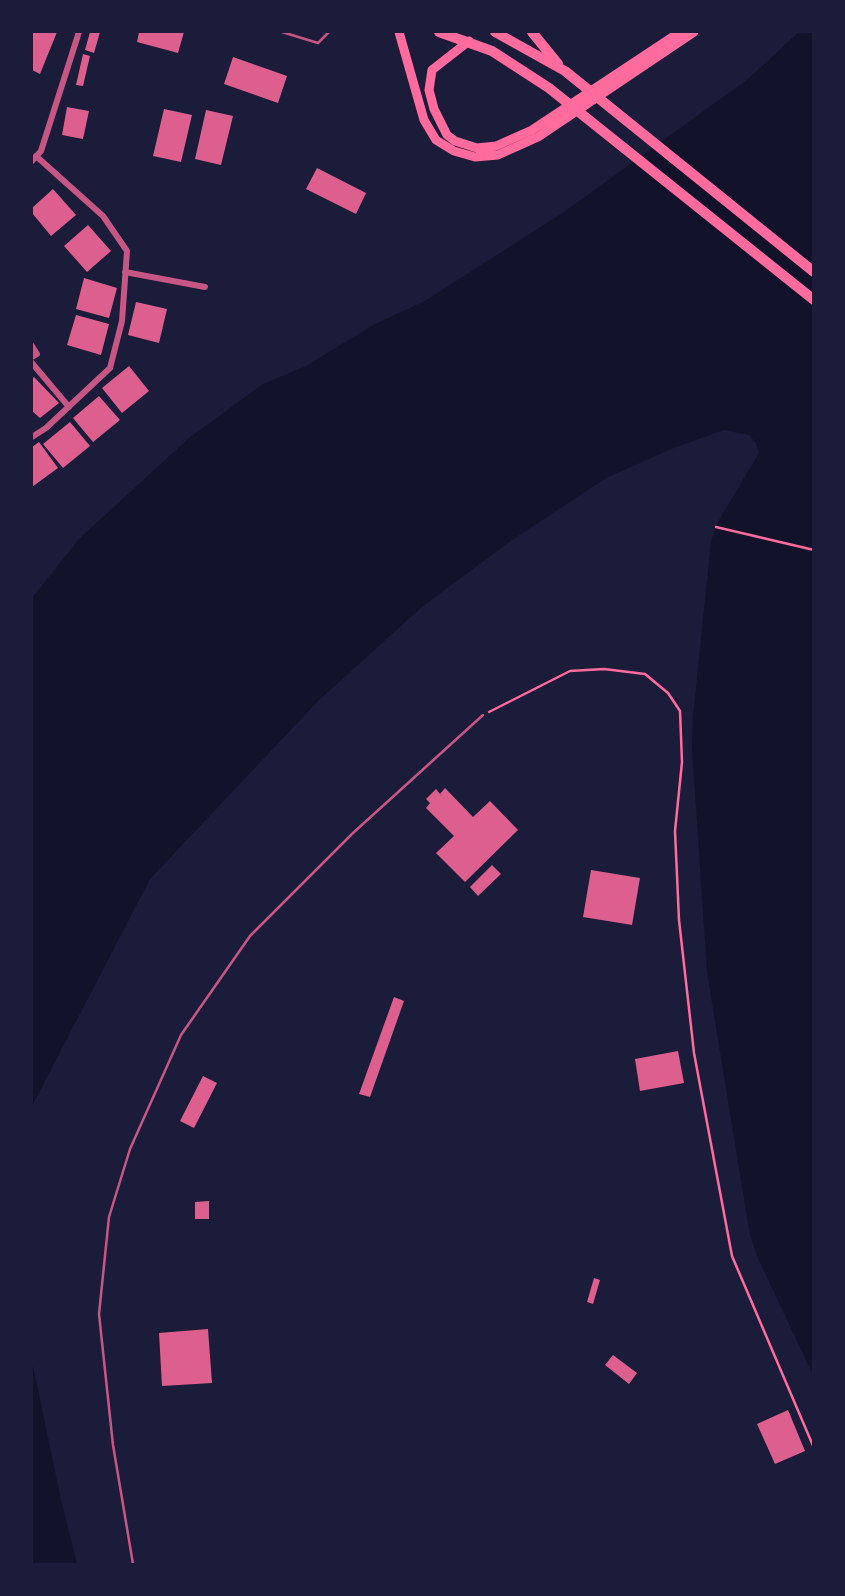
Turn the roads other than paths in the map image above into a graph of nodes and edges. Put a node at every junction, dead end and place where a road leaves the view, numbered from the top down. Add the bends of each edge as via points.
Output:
1 (79, 32) edge
2 (282, 32) edge
3 (329, 32) edge
4 (400, 32) edge
5 (439, 32) edge
6 (495, 32) edge
7 (532, 32) edge
8 (680, 32) edge
9 (694, 32) edge
10 (469, 41) junction
11 (565, 71) junction
12 (34, 158) edge
13 (125, 272) junction
14 (814, 272) edge
15 (205, 287) dead end
16 (814, 300) edge
17 (32, 346) edge
18 (32, 357) edge
19 (32, 363) edge
20 (69, 407) junction
21 (32, 437) edge
22 (483, 715) road end
23 (133, 1564) edge

1 - 12 street via 41,151
2 - 3 lane via 318,43
4 - 9 main road via 424,120 436,140 475,157 498,155 538,137
5 - 10 highway
6 - 11 highway
7 - 11 highway
8 - 10 main road via 532,130 496,146 477,148 447,135 429,90 432,70
10 - 16 highway via 549,88
11 - 14 highway
12 - 13 street via 103,216 127,251
13 - 15 street
13 - 20 street via 122,321 110,368
17 - 18 street via 37,354
19 - 20 street
20 - 21 street
22 - 23 lane via 250,936 181,1035 130,1149 109,1217 99,1314 113,1445

